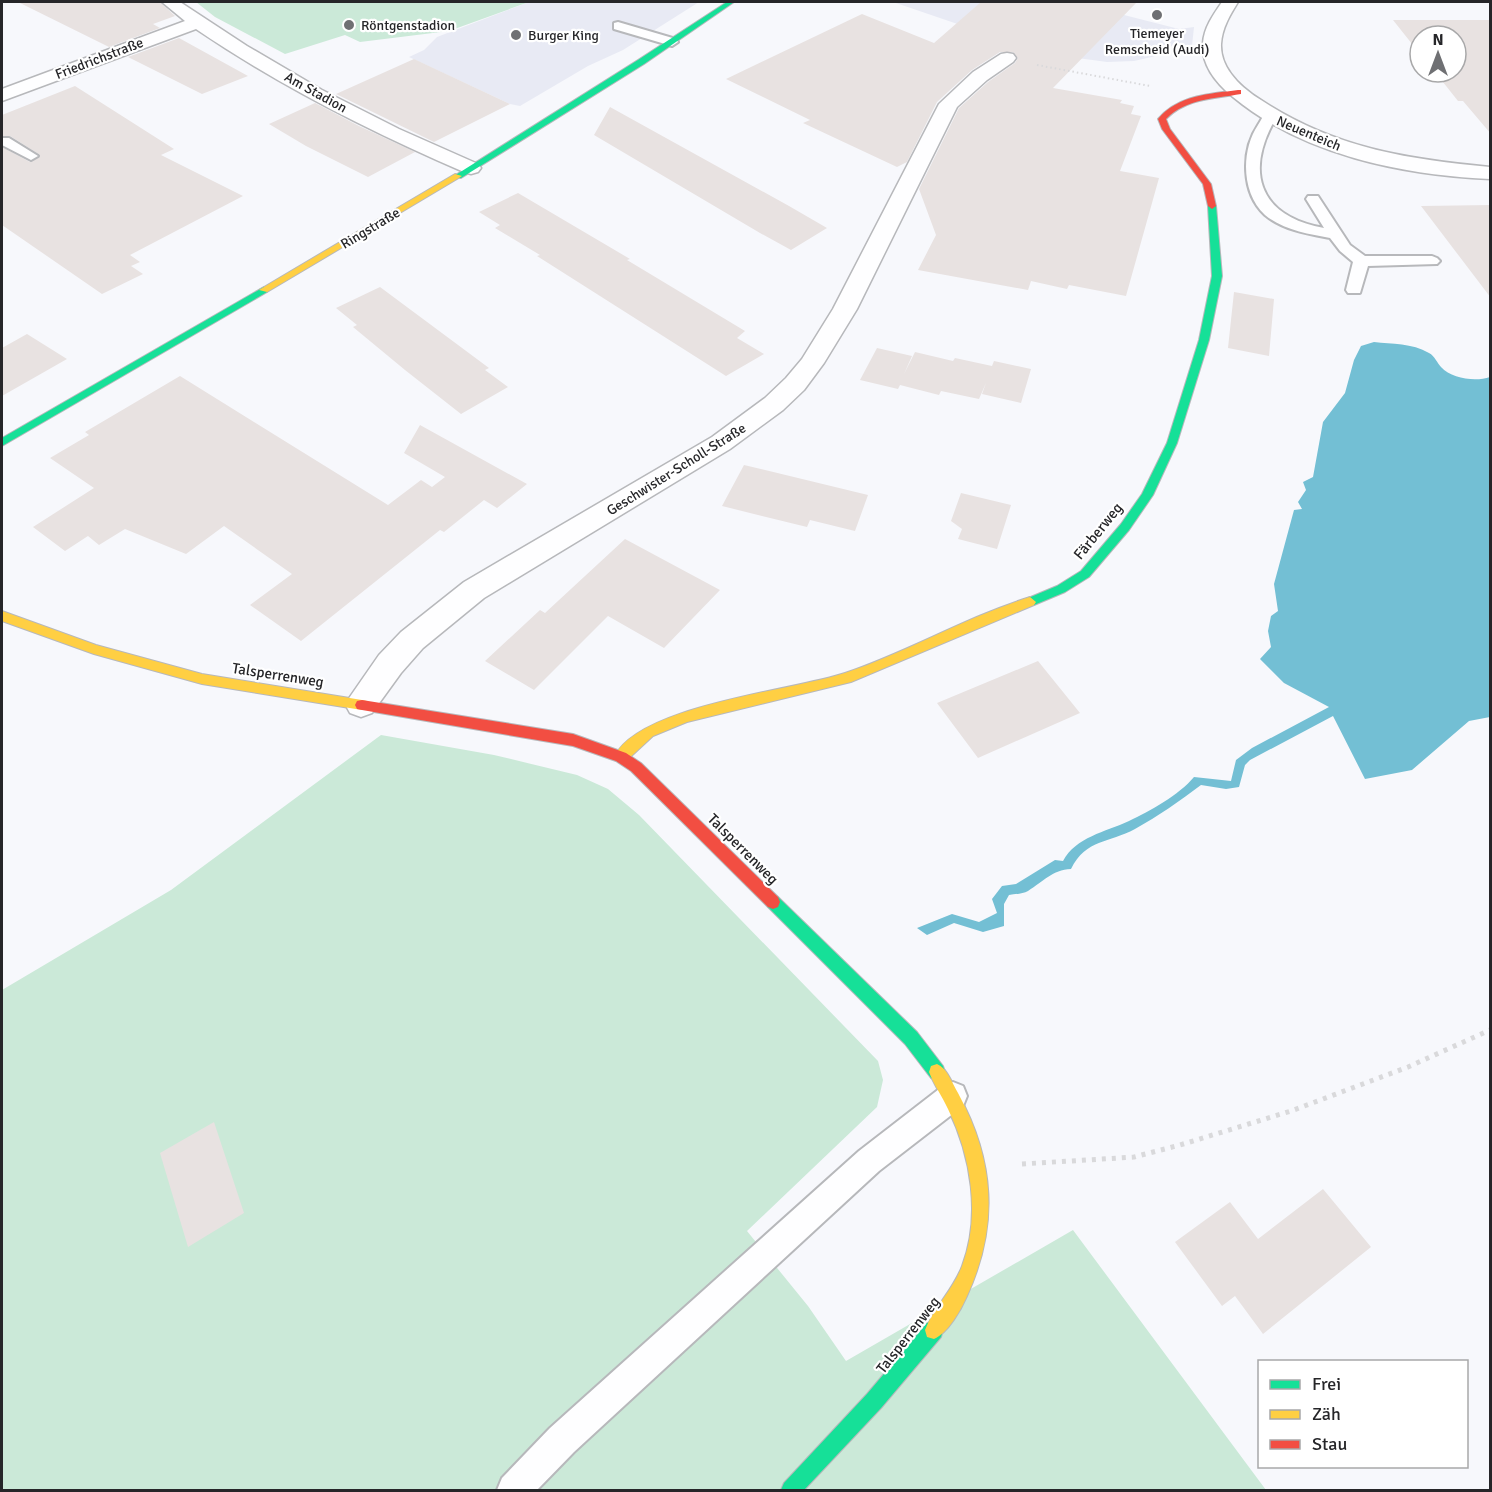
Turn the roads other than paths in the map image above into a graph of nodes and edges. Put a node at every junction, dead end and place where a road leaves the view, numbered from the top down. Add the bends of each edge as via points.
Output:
1 (170, 2) edge
2 (731, 2) edge
3 (1230, 2) edge
4 (198, 22) junction
5 (618, 26) dead end
6 (672, 42) junction
7 (1007, 58) road end
8 (1238, 93) junction
9 (2, 95) edge
10 (1270, 116) junction
11 (4, 141) dead end
12 (31, 156) dead end
13 (471, 168) junction
14 (1491, 173) edge
15 (1313, 199) dead end
16 (1335, 234) junction
17 (1361, 261) junction
18 (1432, 261) dead end
19 (1354, 290) dead end
20 (2, 443) edge
21 (2, 616) edge
22 (361, 704) junction
23 (621, 757) junction
24 (953, 1096) junction
25 (514, 1491) edge
26 (791, 1491) edge

1 - 4 street, Am Stadion
2 - 6 street, Ringstraße
3 - 8 street, Neuenteich via 1217,19 1211,51 1217,67
4 - 9 street, Friedrichstraße
4 - 13 street, Am Stadion via 310,91
5 - 6 lane
6 - 13 street, Ringstraße
7 - 22 street, Geschwister-Scholl-Straße via 949,104 845,309 795,384 721,443 465,597 412,640
8 - 10 street, Neuenteich
8 - 23 street, Färberweg via 1178,105 1162,119 1207,184 1217,276 1204,340 1172,443 1148,495 1085,574 1061,589 846,678 685,717 648,732
10 - 14 street, Neuenteich via 1350,151 1420,165
10 - 16 lane via 1258,136 1253,156 1263,203 1269,211 1292,223
11 - 12 lane
13 - 20 street, Ringstraße
15 - 16 lane
16 - 17 lane via 1344,248
17 - 18 lane
17 - 19 lane
21 - 22 street, Talsperrenweg via 94,649 202,679
22 - 23 street, Talsperrenweg via 573,740
23 - 24 street, Talsperrenweg via 911,1038 936,1067
24 - 25 lane via 869,1161 562,1440
24 - 26 street, Talsperrenweg via 979,1167 982,1205 979,1234 955,1302 892,1382

